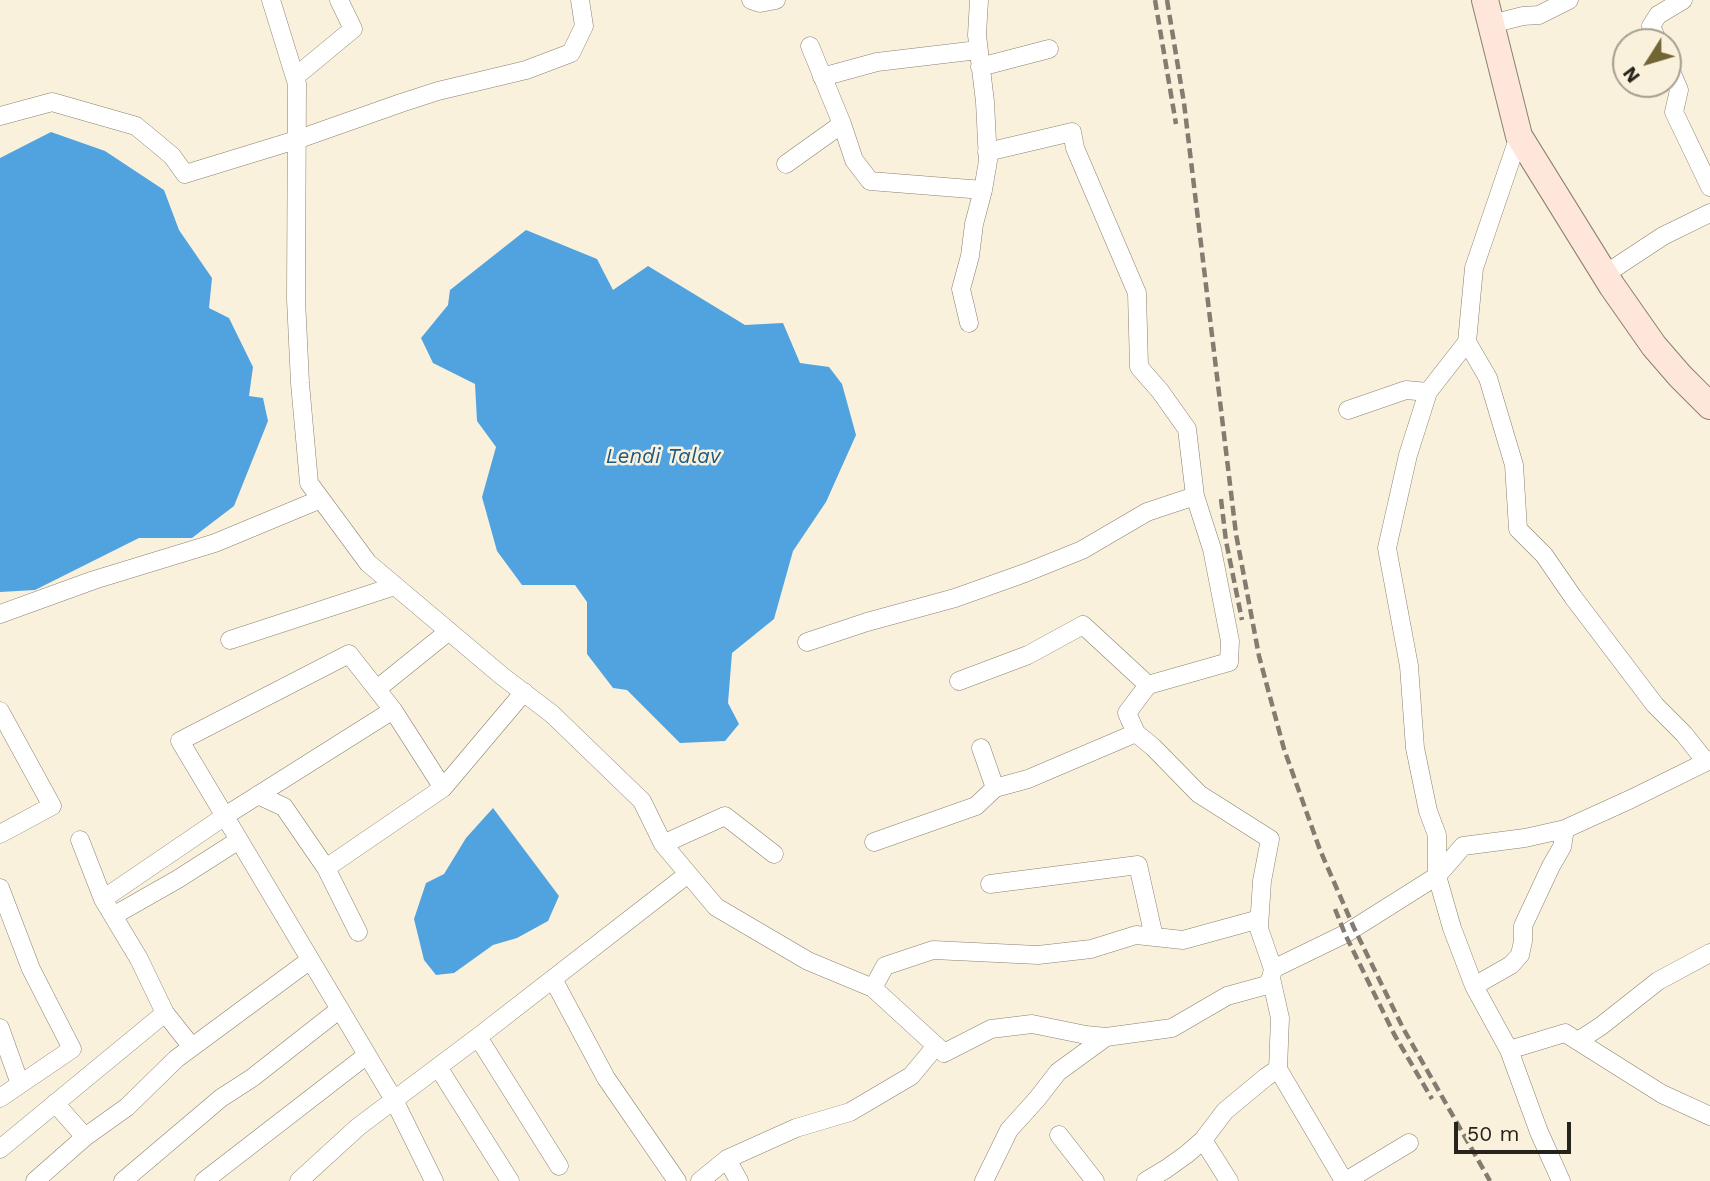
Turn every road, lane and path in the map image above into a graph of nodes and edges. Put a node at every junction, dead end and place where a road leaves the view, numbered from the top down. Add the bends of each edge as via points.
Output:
1 (271, 0) edge
2 (339, 0) edge
3 (580, 0) edge
4 (751, 0) edge
5 (776, 0) edge
6 (979, 0) edge
7 (1569, 0) edge
8 (1683, 0) edge
9 (1492, 5) edge
10 (1652, 28) edge
11 (810, 46) dead end
12 (1048, 49) dead end
13 (979, 59) junction
14 (295, 77) junction
15 (822, 77) junction
16 (1677, 98) edge
17 (0, 116) edge
18 (842, 124) junction
19 (1526, 134) junction
20 (296, 140) junction
21 (987, 152) junction
22 (786, 164) dead end
23 (1710, 187) edge
24 (984, 190) junction
25 (1710, 213) edge
26 (1610, 271) junction
27 (969, 323) dead end
28 (1467, 342) junction
29 (1710, 388) edge
30 (1428, 392) junction
31 (1710, 406) edge
32 (1348, 410) dead end
33 (1195, 496) junction
34 (321, 499) junction
35 (395, 586) junction
36 (0, 614) edge
37 (449, 631) junction
38 (230, 640) dead end
39 (807, 642) dead end
40 (958, 681) dead end
41 (1148, 685) junction
42 (377, 689) junction
43 (524, 692) junction
44 (393, 710) junction
45 (0, 711) edge
46 (1136, 733) junction
47 (981, 748) dead end
48 (1708, 761) edge
49 (443, 788) junction
50 (995, 788) junction
51 (258, 795) junction
52 (225, 817) junction
53 (1564, 829) junction
54 (0, 834) edge
55 (239, 840) junction
56 (80, 841) dead end
57 (874, 842) dead end
58 (663, 844) junction
59 (774, 854) dead end
60 (326, 868) junction
61 (688, 874) junction
62 (1437, 876) junction
63 (989, 884) dead end
64 (0, 888) edge
65 (103, 899) junction
66 (113, 916) junction
67 (1259, 927) junction
68 (358, 932) dead end
69 (1154, 937) junction
70 (1710, 953) edge
71 (310, 960) junction
72 (1272, 973) junction
73 (553, 979) junction
74 (1474, 986) junction
75 (873, 988) junction
76 (340, 1009) junction
77 (165, 1013) junction
78 (0, 1028) edge
79 (478, 1037) junction
80 (1106, 1037) junction
81 (1578, 1041) junction
82 (936, 1046) junction
83 (192, 1047) junction
84 (1510, 1050) junction
85 (367, 1055) junction
86 (438, 1067) junction
87 (1278, 1069) junction
88 (20, 1084) junction
89 (0, 1098) edge
90 (394, 1100) junction
91 (55, 1103) junction
92 (1710, 1116) edge
93 (1059, 1135) dead end
94 (85, 1136) junction
95 (1203, 1140) junction
96 (1409, 1143) dead end
97 (0, 1149) edge
98 (727, 1159) junction
99 (559, 1166) dead end
100 (307, 1178) edge
101 (35, 1181) edge
102 (124, 1181) edge
103 (204, 1181) edge
104 (434, 1181) edge
105 (510, 1181) edge
106 (677, 1181) edge
107 (700, 1181) edge
108 (739, 1181) edge
109 (984, 1181) edge
110 (1095, 1181) edge
111 (1146, 1181) edge
112 (1229, 1181) edge
113 (1345, 1181) edge
114 (1561, 1181) edge

1 - 14 street
2 - 14 street via 353,29
3 - 20 street via 584,26 571,53 401,103
4 - 5 street
6 - 13 street
7 - 9 street via 1539,15 1523,16
8 - 10 street via 1658,15
9 - 19 street
11 - 15 street
12 - 13 street
13 - 15 street via 877,62
13 - 21 street
14 - 20 street
15 - 18 street
16 - 23 street via 1674,112
17 - 20 street via 52,102 136,126 172,156 185,174
18 - 22 street
18 - 24 street via 855,160 870,181
19 - 26 street
19 - 28 street via 1474,268
20 - 34 street via 300,383 309,483
21 - 24 street
21 - 33 street via 1072,132 1138,293 1139,367 1187,429
24 - 27 street via 961,289
25 - 26 street via 1663,236
26 - 29 street
26 - 31 street via 1654,346
28 - 30 street
28 - 48 street via 1488,378 1514,466 1518,529 1544,555 1655,705
30 - 32 street via 1406,390
30 - 62 street via 1387,548 1409,666 1415,748 1437,835
33 - 39 street via 1147,512 1082,551 1025,573
33 - 41 street via 1212,549 1230,641 1229,662
34 - 35 street via 368,563
34 - 36 street via 215,543
35 - 37 street
35 - 38 street
37 - 42 street
37 - 43 street
40 - 41 street via 1028,655 1083,625
41 - 46 street via 1126,713
42 - 44 street
42 - 52 street via 349,654 180,741
43 - 49 street
43 - 58 street via 642,801
44 - 49 street
44 - 51 street
45 - 54 street via 52,806
46 - 50 street via 1028,779
46 - 67 street via 1199,794 1270,839
47 - 50 street
48 - 53 street
49 - 60 street
50 - 57 street via 976,806
51 - 52 street
51 - 60 street via 284,807
52 - 55 street
52 - 65 street
53 - 62 street via 1462,846
53 - 74 street via 1562,847 1522,926 1520,955
55 - 66 street
55 - 71 street
56 - 65 street
58 - 59 street via 725,816
58 - 61 street
60 - 68 street
61 - 73 street
61 - 75 street via 716,908 808,961
62 - 72 street
62 - 74 street
63 - 69 street via 1138,864
64 - 88 street via 31,969 72,1049
65 - 66 street
66 - 77 street
67 - 69 street via 1256,920 1183,940
67 - 72 street
69 - 75 street via 1136,935 1091,949 1038,955 933,950 886,966
70 - 81 street via 1658,981
71 - 76 street
71 - 83 street
72 - 80 street via 1267,985 1227,996 1172,1028
72 - 87 street via 1280,1018
73 - 79 street
73 - 106 street via 606,1078
74 - 84 street
75 - 82 street
76 - 85 street
76 - 102 street via 221,1098
77 - 83 street
77 - 91 street
78 - 88 street
79 - 86 street
79 - 99 street
80 - 82 street via 1032,1024 991,1029 944,1054
80 - 109 street via 1058,1072 1009,1130
81 - 84 street via 1565,1033
81 - 92 street via 1662,1094
82 - 98 street via 911,1076 850,1112 796,1128
83 - 94 street via 127,1107
84 - 114 street
85 - 90 street
85 - 103 street
86 - 90 street
86 - 105 street
87 - 95 street via 1225,1111
87 - 113 street
88 - 89 street
90 - 100 street via 358,1127
90 - 104 street
91 - 94 street
91 - 97 street
93 - 110 street
94 - 101 street
95 - 111 street
95 - 112 street
96 - 113 street
98 - 107 street
98 - 108 street

